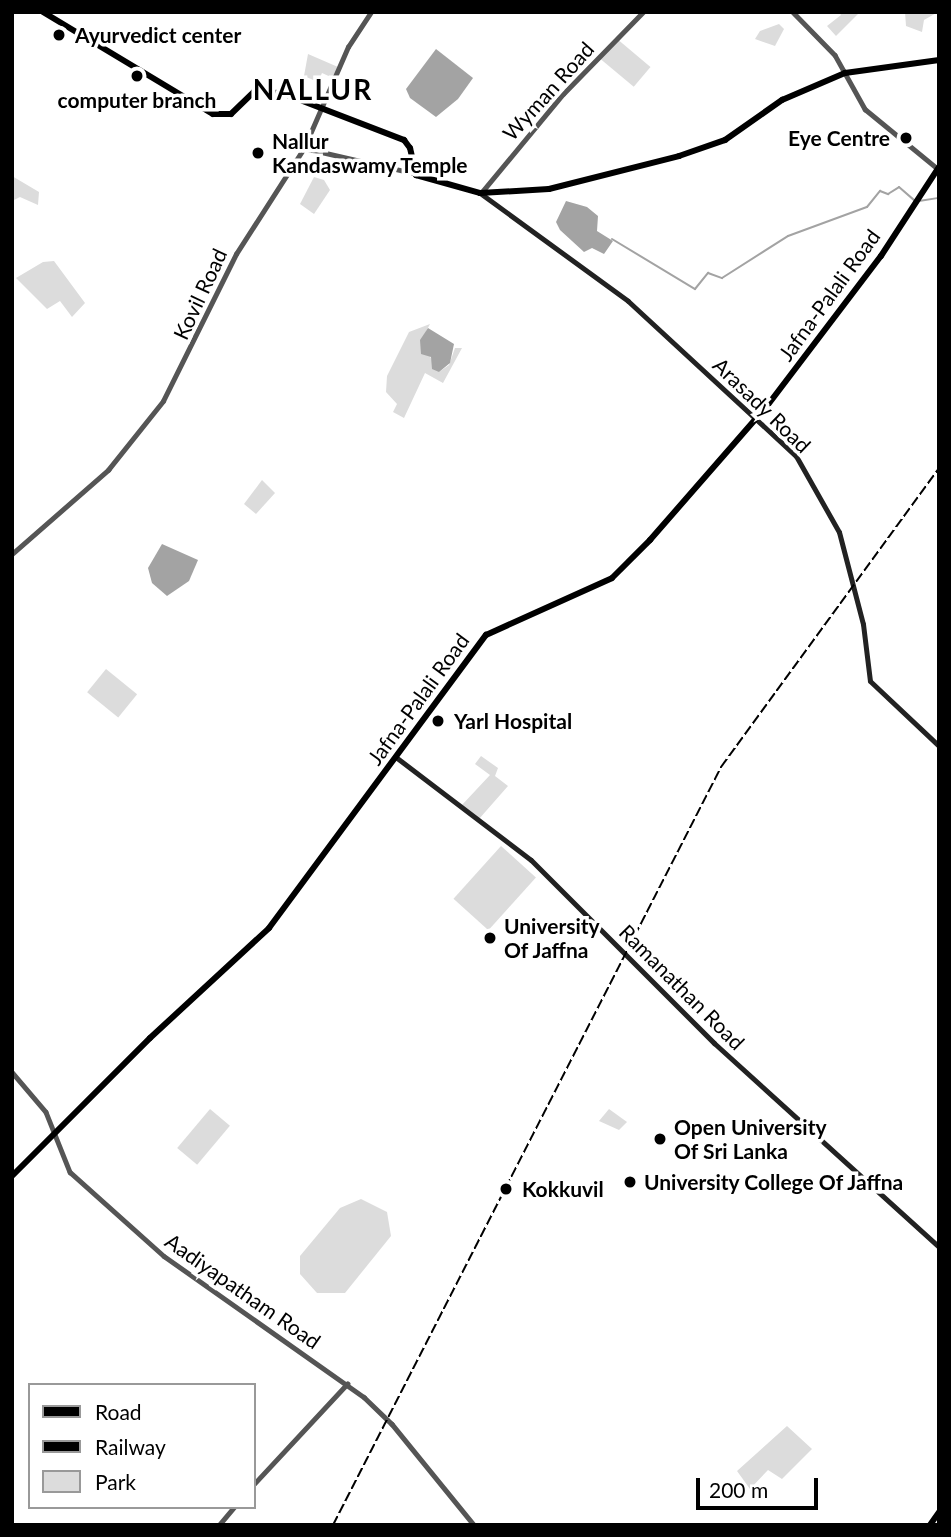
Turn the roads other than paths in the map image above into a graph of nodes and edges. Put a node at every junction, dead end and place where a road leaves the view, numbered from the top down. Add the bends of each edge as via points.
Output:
1 (43, 12) edge
2 (371, 12) edge
3 (643, 12) edge
4 (793, 12) edge
5 (939, 60) edge
6 (845, 73) junction
7 (322, 108) junction
8 (304, 148) junction
9 (938, 168) edge
10 (413, 173) junction
11 (480, 193) junction
12 (757, 419) junction
13 (12, 554) edge
14 (939, 746) edge
15 (397, 758) junction
16 (12, 1072) edge
17 (55, 1130) junction
18 (12, 1176) edge
19 (939, 1247) edge
20 (347, 1384) junction
21 (256, 1482) edge
22 (232, 1509) edge
23 (939, 1512) edge
24 (219, 1525) edge
25 (474, 1525) edge
26 (930, 1525) edge

1 - 7 main road via 217,116 232,114 248,95 263,90
2 - 7 street, Kovil Road via 348,47
3 - 11 street, Wyman Road via 563,94
4 - 6 street via 821,37
5 - 6 main road
6 - 9 street via 865,109
6 - 11 main road via 782,100 716,144 549,189
7 - 8 street, Kovil Road
7 - 10 main road via 407,142
8 - 10 street
8 - 13 street, Kovil Road via 236,254 163,401 108,470
9 - 12 main road, Jafna-Palali Road via 881,256
10 - 11 main road
11 - 12 main road, Arasady Road via 515,223 628,301
12 - 14 main road, Arasady Road via 796,456 832,515 860,610 870,681
12 - 15 main road, Jafna-Palali Road via 619,573 486,635
15 - 17 main road, Jafna-Palali Road via 270,928
15 - 19 main road, Ramanathan Road via 531,860 714,1043
16 - 17 street, Aadiyapatham Road
17 - 18 main road, Jafna-Palali Road
17 - 20 street, Aadiyapatham Road via 70,1172 143,1239
20 - 21 street
20 - 25 street, Aadiyapatham Road via 392,1424
22 - 24 street
23 - 26 main road

